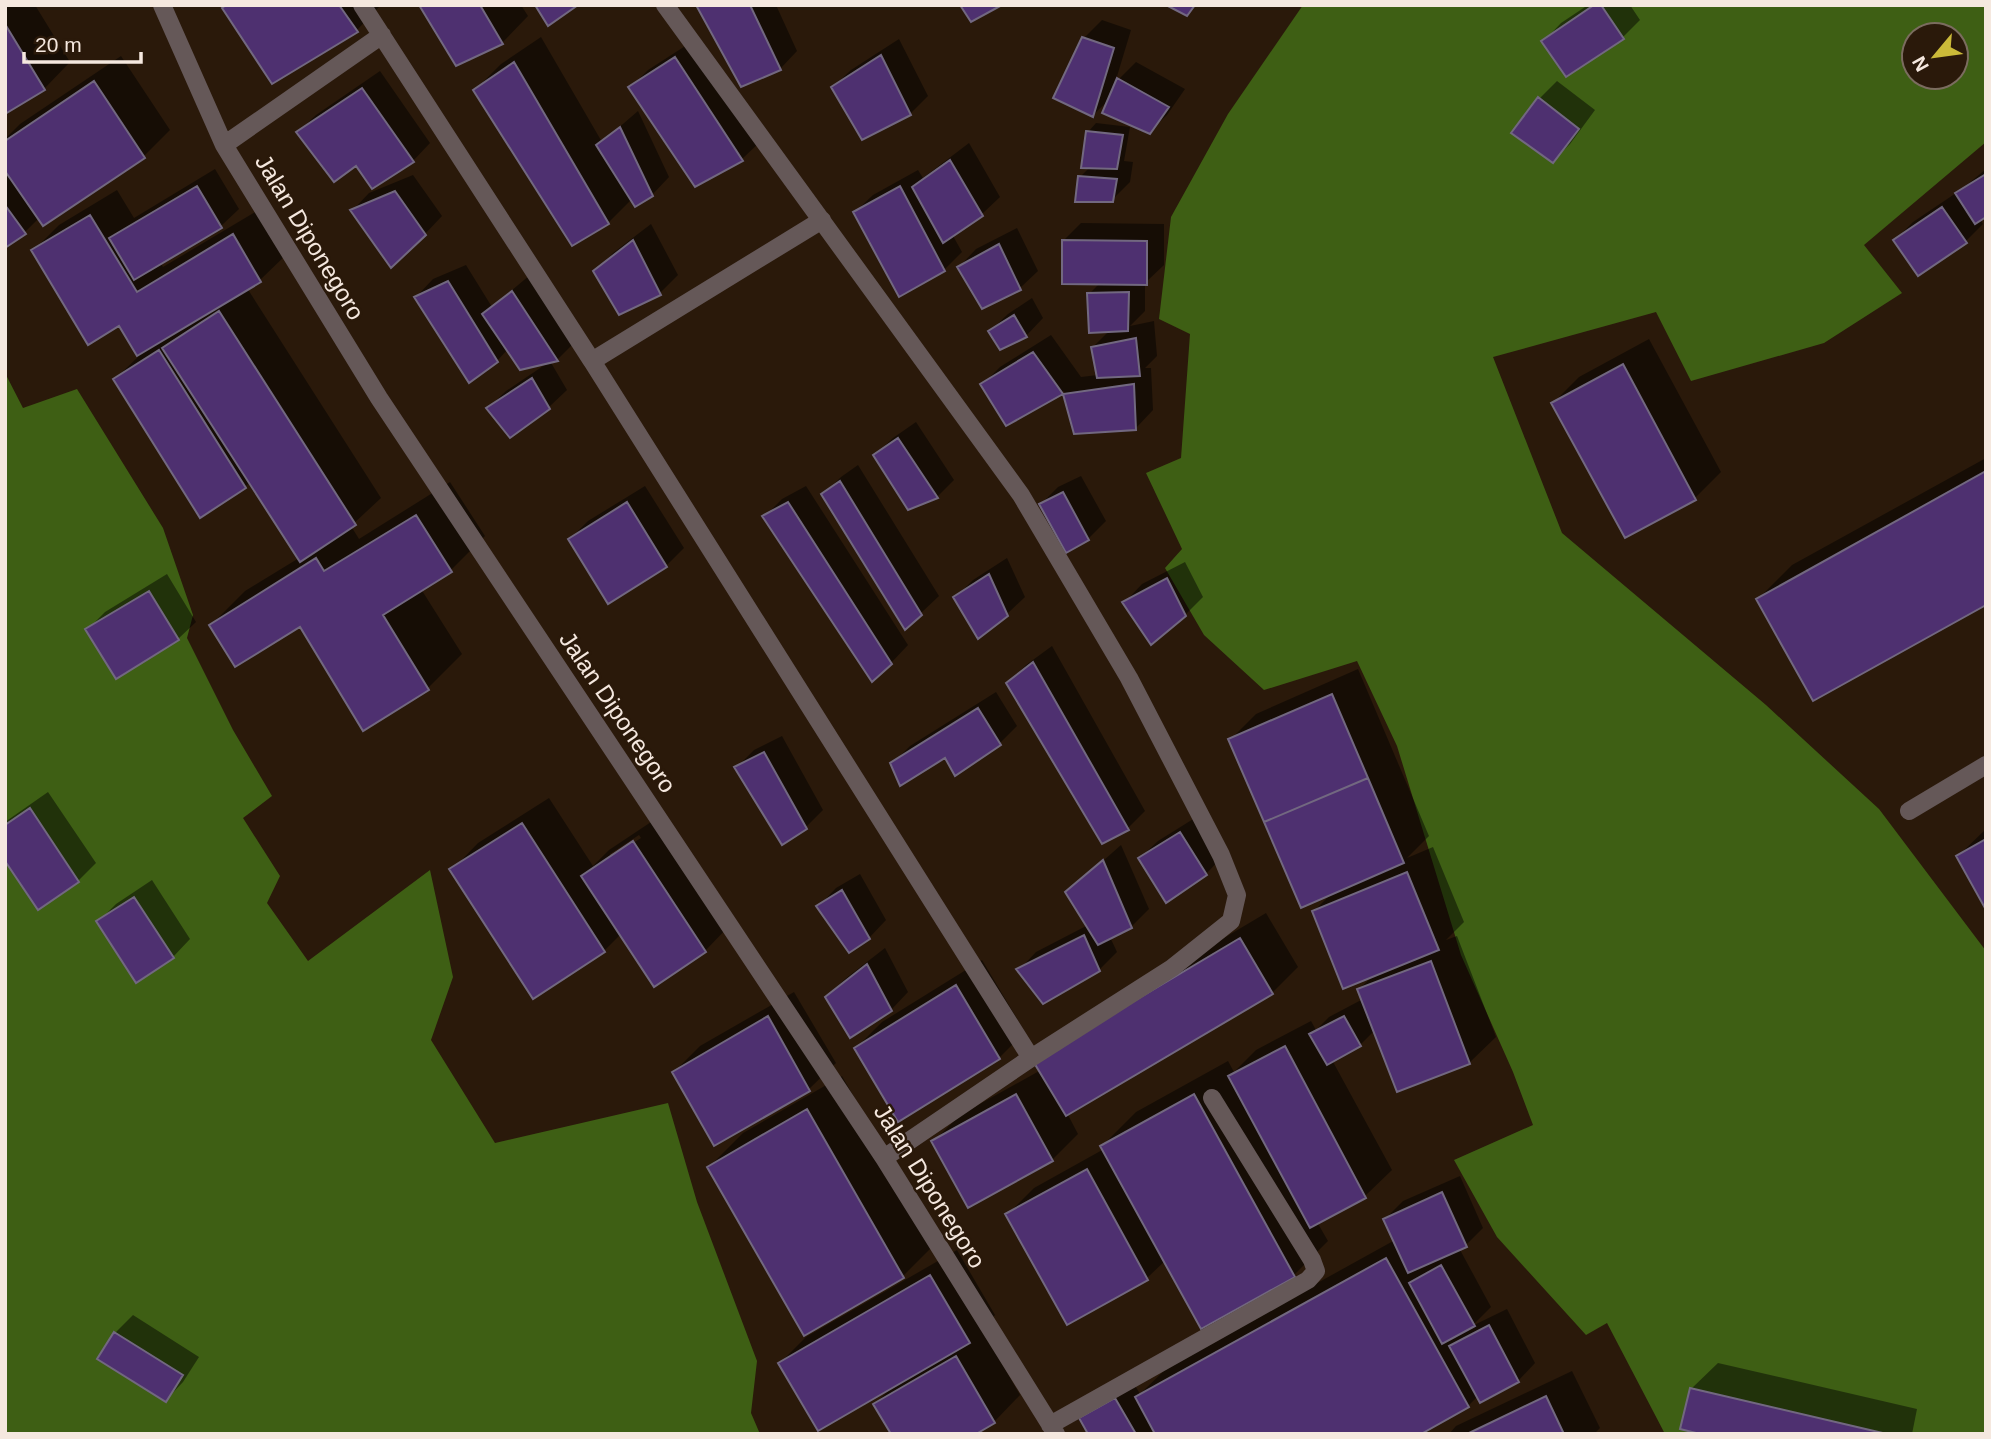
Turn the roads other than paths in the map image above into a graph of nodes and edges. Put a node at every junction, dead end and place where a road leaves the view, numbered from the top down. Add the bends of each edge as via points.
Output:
1 (162, 5) edge
2 (362, 5) edge
3 (665, 5) edge
4 (382, 35) junction
5 (224, 145) junction
6 (822, 220) junction
7 (592, 361) junction
8 (1986, 765) edge
9 (1909, 811) dead end
10 (1031, 1058) junction
11 (1212, 1098) dead end
12 (884, 1157) junction
13 (1053, 1429) edge

1 - 5 street, Jalan Diponegoro
2 - 4 street
3 - 6 street
4 - 5 street
4 - 7 street
5 - 12 street, Jalan Diponegoro via 379,398
6 - 7 street
6 - 10 street via 1021,495 1129,678 1222,855 1237,895 1231,921 1217,933 1172,968
7 - 10 street
8 - 9 street
10 - 12 street
11 - 13 street via 1316,1271 1308,1280
12 - 13 street, Jalan Diponegoro

